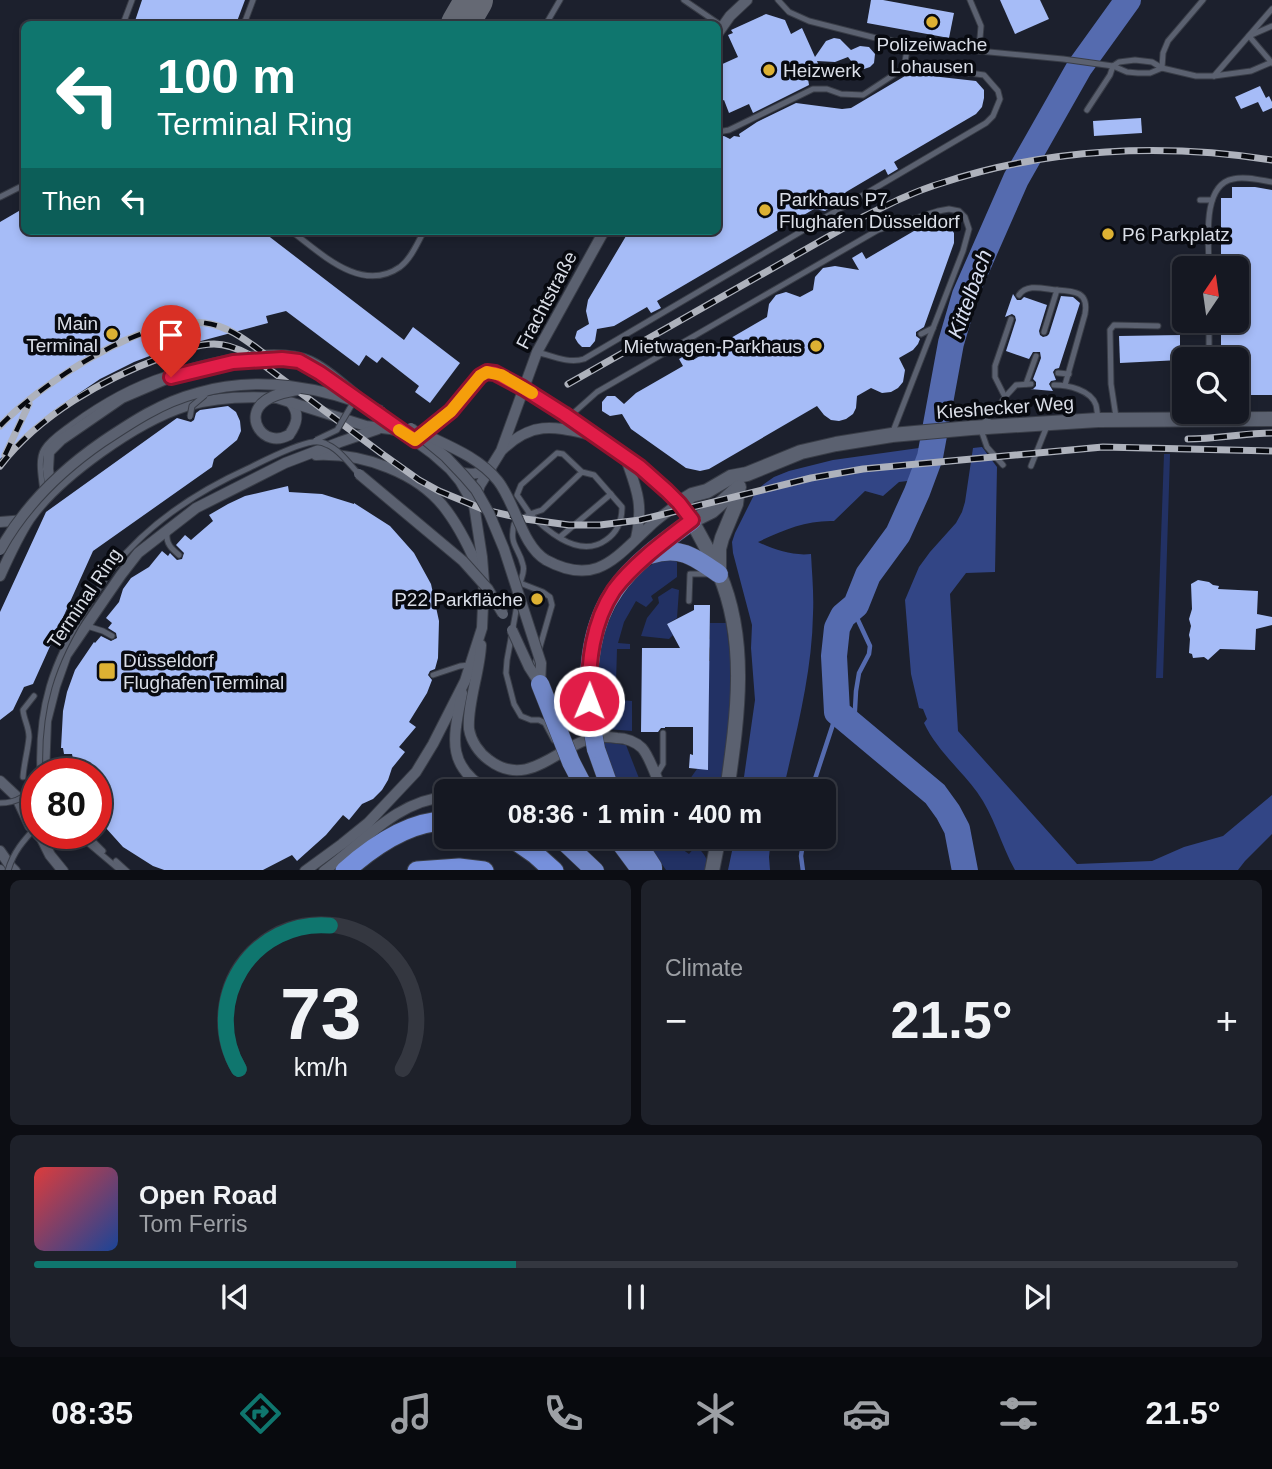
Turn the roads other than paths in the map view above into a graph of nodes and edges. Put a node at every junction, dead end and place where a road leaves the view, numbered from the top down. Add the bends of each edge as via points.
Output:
1 (132, 0) edge
2 (253, 0) edge
3 (560, 0) edge
4 (684, 0) edge
5 (747, 0) edge
6 (778, 0) edge
7 (970, 0) edge
8 (1203, 0) edge
9 (1272, 9) edge
10 (124, 21) edge
11 (245, 21) edge
12 (548, 21) edge
13 (710, 21) edge
14 (1272, 26) edge
15 (721, 28) edge
16 (1249, 36) junction
17 (908, 43) junction
18 (978, 50) junction
19 (1272, 62) edge
20 (1112, 66) junction
21 (904, 68) junction
22 (1162, 68) junction
23 (1214, 76) junction
24 (1087, 110) dead end
25 (736, 127) junction
26 (721, 131) edge
27 (741, 132) dead end
28 (1272, 182) edge
29 (21, 186) edge
30 (0, 197) edge
31 (1200, 200) dead end
32 (1212, 200) junction
33 (297, 235) edge
34 (422, 235) edge
35 (602, 235) edge
36 (1209, 256) edge
37 (1057, 290) junction
38 (1018, 295) dead end
39 (1080, 303) dead end
40 (1087, 303) junction
41 (1077, 314) dead end
42 (1086, 314) junction
43 (1011, 319) dead end
44 (1073, 326) dead end
45 (1158, 326) dead end
46 (1047, 327) dead end
47 (1082, 327) junction
48 (933, 328) junction
49 (921, 334) dead end
50 (1069, 338) dead end
51 (1078, 339) junction
52 (1065, 350) dead end
53 (1075, 351) junction
54 (537, 352) junction
55 (1036, 359) dead end
56 (1062, 362) dead end
57 (1072, 362) junction
58 (1058, 373) dead end
59 (1069, 374) junction
60 (1054, 385) dead end
61 (1065, 385) junction
62 (901, 386) dead end
63 (306, 388) junction
64 (523, 388) junction
65 (910, 388) junction
66 (217, 389) junction
67 (1005, 397) junction
68 (285, 400) junction
69 (354, 401) junction
70 (381, 411) junction
71 (190, 417) dead end
72 (569, 417) junction
73 (1172, 417) edge
74 (1249, 418) edge
75 (1272, 419) edge
76 (1098, 420) junction
77 (1116, 421) junction
78 (1048, 423) junction
79 (980, 427) junction
80 (390, 429) junction
81 (407, 430) junction
82 (892, 435) junction
83 (598, 437) junction
84 (415, 440) junction
85 (311, 442) junction
86 (501, 451) junction
87 (305, 455) junction
88 (625, 456) junction
89 (1003, 465) dead end
90 (1031, 466) dead end
91 (491, 468) junction
92 (450, 469) junction
93 (582, 472) junction
94 (359, 474) joint
95 (747, 474) junction
96 (738, 488) junction
97 (707, 491) junction
98 (47, 493) junction
99 (611, 494) junction
100 (679, 503) junction
101 (474, 505) junction
102 (530, 514) junction
103 (24, 518) junction
104 (0, 520) edge
105 (692, 520) junction
106 (167, 531) junction
107 (559, 537) junction
108 (636, 540) junction
109 (0, 550) edge
110 (179, 555) dead end
111 (650, 555) junction
112 (719, 574) junction
113 (0, 576) edge
114 (484, 582) junction
115 (520, 583) junction
116 (689, 601) dead end
117 (87, 626) junction
118 (482, 628) junction
119 (112, 636) dead end
120 (470, 665) junction
121 (433, 675) dead end
122 (464, 681) junction
123 (540, 684) junction
124 (34, 696) dead end
125 (16, 704) dead end
126 (23, 710) junction
127 (565, 729) dead end
128 (663, 733) dead end
129 (569, 750) junction
130 (25, 758) edge
131 (42, 758) edge
132 (43, 758) edge
133 (655, 776) junction
134 (472, 779) edge
135 (581, 779) edge
136 (607, 779) edge
137 (657, 779) edge
138 (728, 779) edge
139 (0, 781) edge
140 (434, 798) edge
141 (21, 799) edge
142 (0, 803) edge
143 (21, 807) edge
144 (434, 822) edge
145 (21, 844) edge
146 (48, 849) edge
147 (95, 849) edge
148 (101, 849) edge
149 (528, 849) edge
150 (572, 849) edge
151 (625, 849) edge
152 (641, 849) edge
153 (716, 849) edge
154 (0, 851) edge
155 (8, 870) edge
156 (15, 870) edge
157 (63, 870) edge
158 (121, 870) edge
159 (127, 870) edge
160 (305, 870) edge
161 (324, 870) edge
162 (345, 870) edge
163 (417, 870) edge
164 (484, 870) edge
165 (554, 870) edge
166 (594, 870) edge
167 (640, 870) edge
168 (653, 870) edge
169 (712, 870) edge

1 - 10 lane
2 - 11 lane
3 - 12 lane
4 - 13 lane
5 - 15 street
6 - 17 lane via 789,12 809,21
7 - 18 lane via 981,26
8 - 22 lane via 1168,41
9 - 16 lane
14 - 16 lane
16 - 19 lane
16 - 23 lane
17 - 18 lane
17 - 21 lane
18 - 20 lane
19 - 23 lane via 1251,71
20 - 22 lane via 1138,73
20 - 22 lane via 1135,60
20 - 24 lane
21 - 25 lane via 863,95 813,89
21 - 54 lane via 984,75 1000,99 993,117 584,359
22 - 23 lane
25 - 26 lane
25 - 27 lane
28 - 32 lane via 1232,178
29 - 30 lane
31 - 32 lane
32 - 36 lane
33 - 34 lane via 341,267 374,276 407,261
35 - 54 street, Frachtstraße
37 - 38 lane via 1028,288
37 - 40 lane via 1076,293
37 - 46 lane
39 - 40 lane
40 - 42 lane
41 - 42 lane
42 - 47 lane
43 - 67 lane via 995,366
44 - 47 lane
45 - 77 lane via 1114,325 1110,330
47 - 51 lane
48 - 49 lane
48 - 65 lane
48 - 72 lane via 969,229 959,211 950,209 878,230 597,392
50 - 51 lane
51 - 53 lane
52 - 53 lane
53 - 57 lane
54 - 64 street, Frachtstraße
55 - 67 lane via 1029,384 1016,385
56 - 57 lane
57 - 59 lane
58 - 59 lane
59 - 61 lane
60 - 61 lane
61 - 76 lane via 1090,396
62 - 65 lane
63 - 66 street, Terminal Ring, bridge
63 - 68 street, bridge via 262,403 256,414 263,435 278,439 289,435 297,415
63 - 69 street, Terminal Ring, bridge
64 - 72 street
64 - 84 street via 487,372 451,411
64 - 86 street
65 - 82 lane
66 - 71 lane, bridge via 192,406
66 - 98 street, Terminal Ring, bridge via 198,392 134,421 72,465
67 - 79 lane
68 - 80 street, Terminal Ring
68 - 98 street, Terminal Ring via 218,399 173,411 118,440
69 - 70 street, Terminal Ring, bridge
69 - 85 lane, bridge via 337,430
70 - 81 street, Terminal Ring
70 - 98 lane, bridge via 304,356 273,353 208,362 127,389 48,443 41,462
72 - 83 street
73 - 77 street, Kieshecker Weg
74 - 75 street, Kieshecker Weg
76 - 77 street, Kieshecker Weg
76 - 78 street, Kieshecker Weg
78 - 79 street, Kieshecker Weg
78 - 90 lane
79 - 82 street, Kieshecker Weg
79 - 89 lane via 987,447
80 - 81 street, Terminal Ring
80 - 87 street, Terminal Ring via 376,429
81 - 84 street, Terminal Ring
81 - 98 street, Terminal Ring via 299,361 233,362 171,377 121,398 61,439 49,452
81 - 108 street, bridge via 462,453 496,478 528,542 546,560 569,569 592,569 616,559
81 - 123 street, Terminal Ring, bridge via 446,457 476,490 489,513 541,663
82 - 95 street, Kieshecker Weg via 801,452
83 - 86 street via 546,427 515,438
83 - 88 street
84 - 92 street, Terminal Ring
85 - 94 lane, bridge via 331,446
85 - 131 lane, bridge via 208,488 162,521 113,568 69,637 51,677 42,715
86 - 91 street
87 - 106 street, Terminal Ring via 196,508
87 - 114 street, Terminal Ring via 363,459 422,486 445,509 467,542
88 - 100 street
88 - 108 street via 640,500
91 - 92 street via 471,474
91 - 101 street
92 - 101 street, Terminal Ring
93 - 99 lane via 594,475
93 - 102 lane via 542,510
93 - 102 lane via 557,453 521,485 517,495
94 - 123 street, bridge via 463,561 488,589
95 - 96 street
95 - 97 street, Kieshecker Weg
96 - 105 street
96 - 112 street via 719,549
97 - 100 street, Kieshecker Weg
97 - 105 street via 695,505
98 - 103 street, Terminal Ring, bridge
99 - 107 lane
99 - 107 lane via 622,507 614,534 584,548
100 - 105 street
100 - 108 street
101 - 114 street, Terminal Ring
102 - 107 lane
102 - 115 lane via 514,524 511,536 523,565
103 - 104 street
103 - 109 street, Terminal Ring, bridge
103 - 113 street, Terminal Ring
105 - 111 highway
105 - 112 street
106 - 110 lane via 166,539
106 - 117 street, Terminal Ring via 138,553
111 - 112 highway via 663,550 683,552
111 - 136 highway, bridge via 614,590 597,628 590,665 591,722
112 - 116 lane via 690,574
112 - 138 street via 733,624 738,674
114 - 118 street, Terminal Ring
115 - 127 lane via 550,597 552,611 535,664
115 - 129 lane via 506,660 514,704 521,716 545,723
117 - 119 lane
117 - 132 street, Terminal Ring via 66,656 55,686
118 - 120 street, Terminal Ring
118 - 129 street via 469,717 469,732 480,752 506,769 527,770
120 - 121 lane
120 - 122 street, Terminal Ring
122 - 134 street via 456,730 457,758
122 - 160 street, Terminal Ring via 416,772 368,823
123 - 129 highway, bridge
124 - 126 lane
125 - 126 lane
126 - 130 lane via 29,740
128 - 133 lane via 663,764
129 - 133 street via 599,737 623,738 642,748
129 - 135 highway
133 - 137 street
139 - 143 street
140 - 161 street via 398,814
141 - 142 lane, bridge
144 - 162 highway via 384,842
145 - 155 lane, bridge
146 - 157 street
147 - 158 lane
148 - 159 lane
149 - 165 highway
150 - 166 highway
151 - 167 highway
152 - 168 highway
153 - 169 street
154 - 156 street
163 - 164 highway

